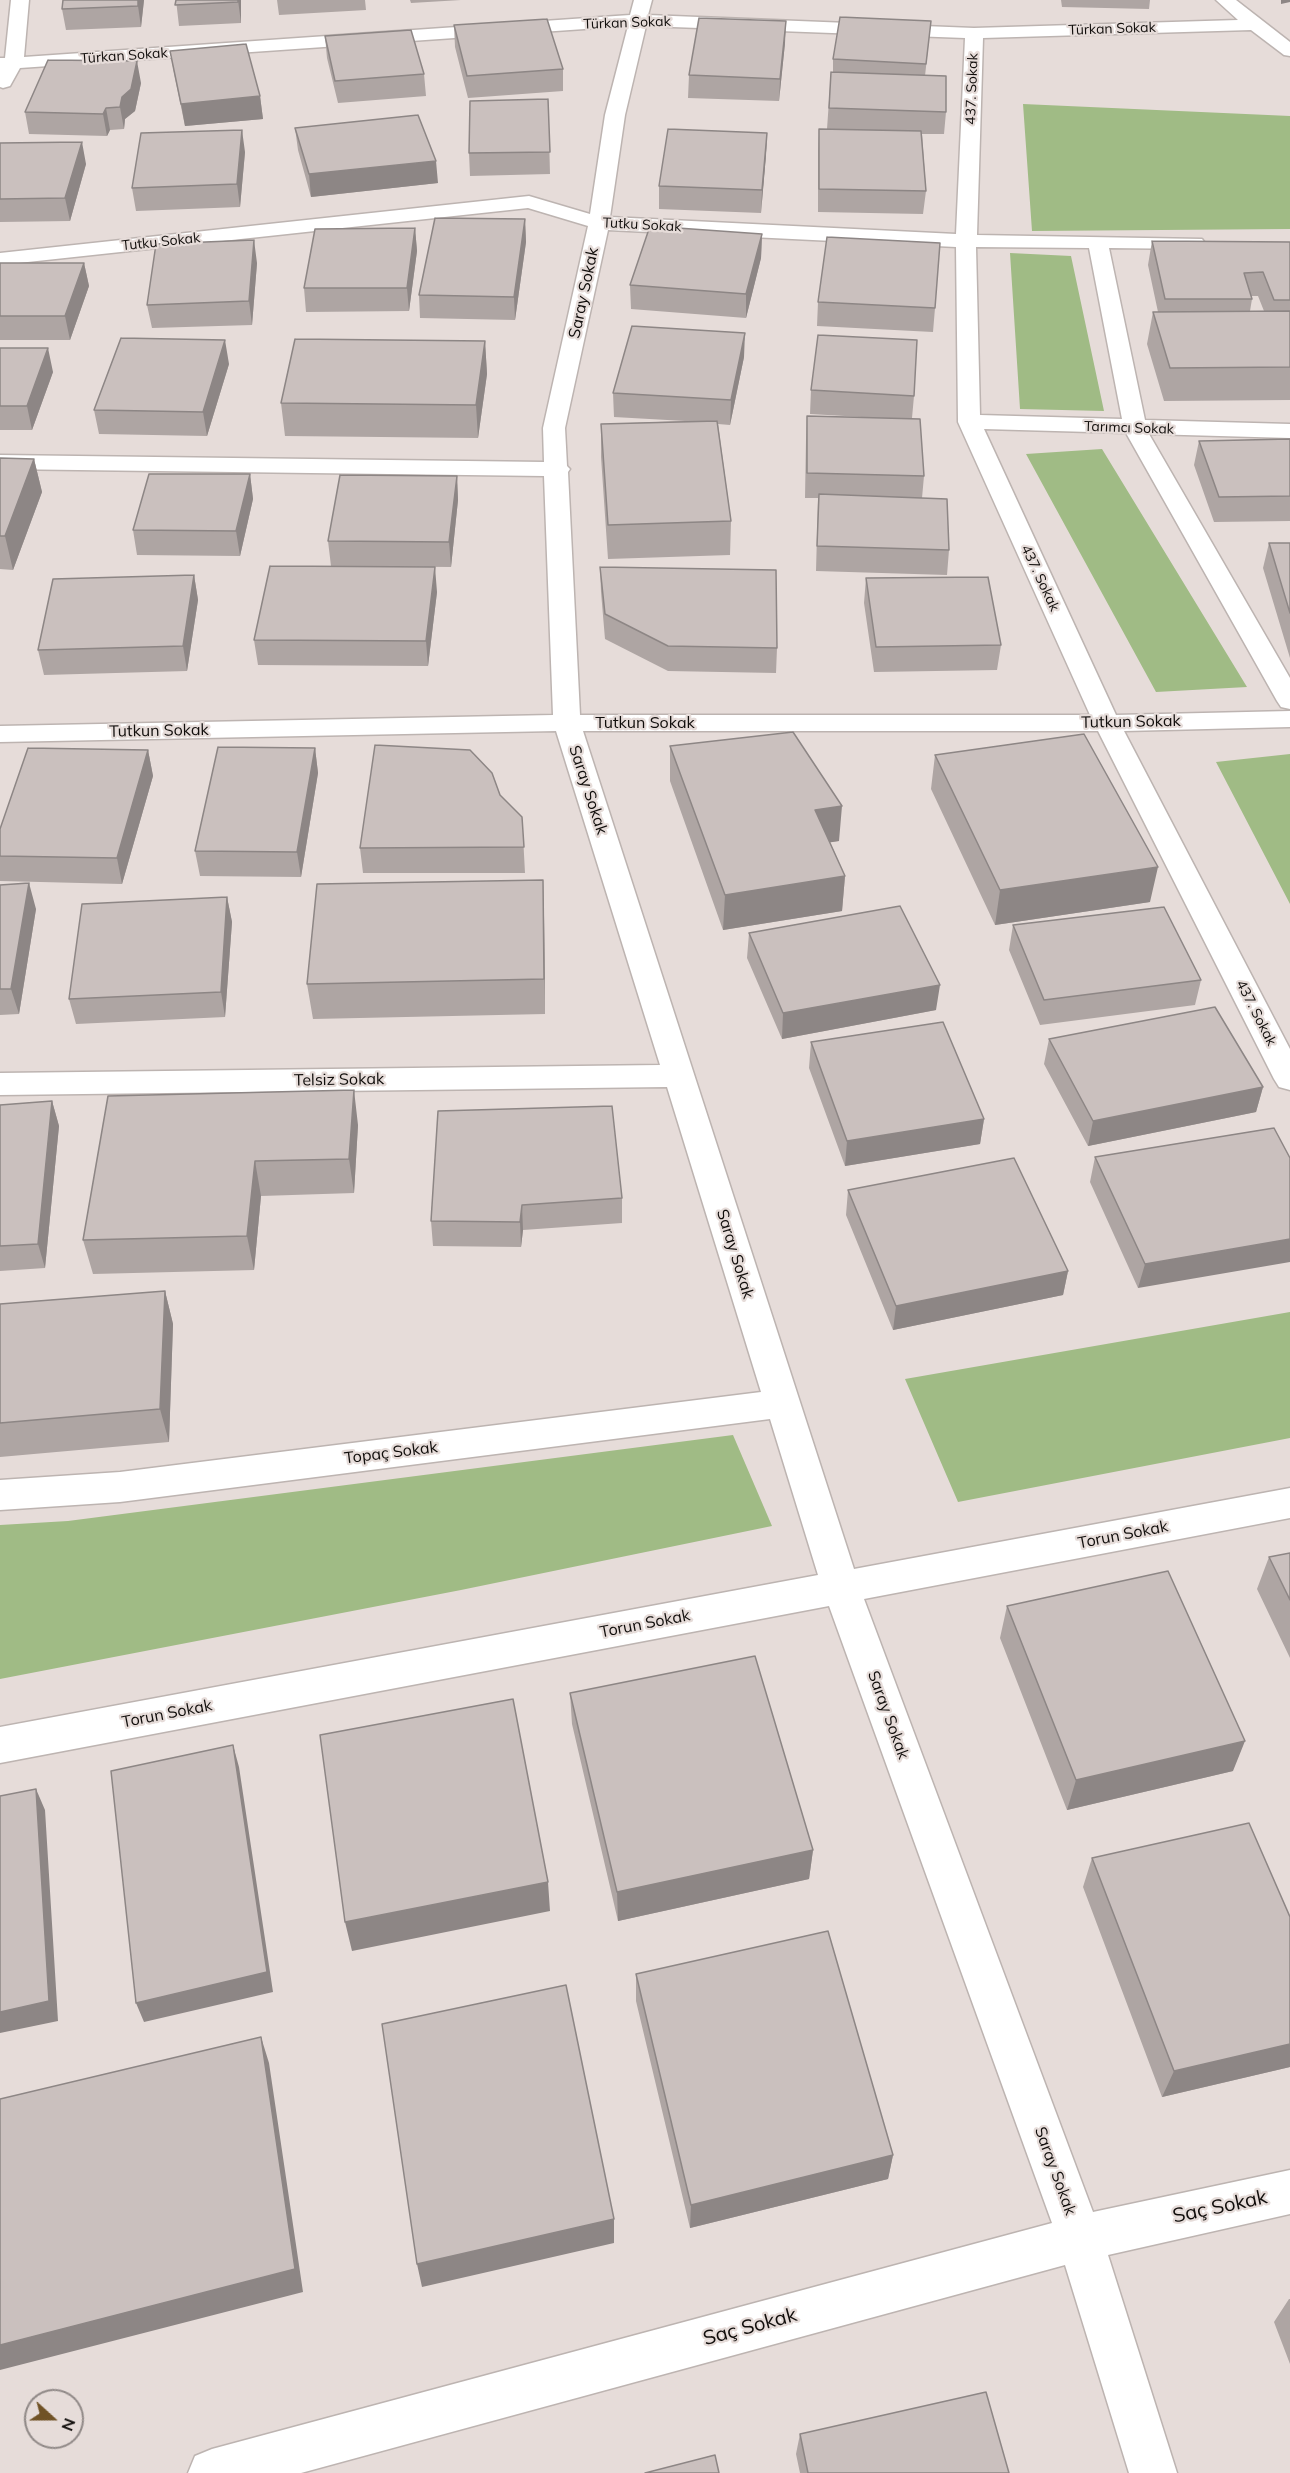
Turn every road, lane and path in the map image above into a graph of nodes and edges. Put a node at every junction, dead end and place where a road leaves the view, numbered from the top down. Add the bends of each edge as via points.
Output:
1 (20, 0) edge
2 (1225, 0) edge
3 (640, 10) edge
4 (1255, 25) junction
5 (974, 33) junction
6 (1290, 51) edge
7 (7, 64) edge
8 (0, 87) edge
9 (599, 223) junction
10 (966, 241) junction
11 (1098, 243) junction
12 (1211, 243) edge
13 (0, 259) edge
14 (969, 422) junction
15 (1135, 429) junction
16 (1290, 431) edge
17 (0, 462) edge
18 (558, 469) junction
19 (1290, 701) edge
20 (1290, 719) edge
21 (567, 723) junction
22 (1107, 723) junction
23 (0, 734) edge
24 (679, 1076) junction
25 (1290, 1079) edge
26 (0, 1084) edge
27 (782, 1403) junction
28 (0, 1495) edge
29 (1290, 1503) edge
30 (841, 1587) junction
31 (0, 1745) edge
32 (1290, 2192) edge
33 (1080, 2238) junction
34 (212, 2473) edge
35 (1152, 2473) edge

1 - 7 street
2 - 4 street
3 - 5 street, Türkan Sokak
3 - 7 street, Türkan Sokak
3 - 9 street, Saray Sokak via 615,115
4 - 5 street, Türkan Sokak
4 - 6 street
5 - 10 street, 437. Sokak
7 - 8 street
9 - 10 street, Tutku Sokak
9 - 13 street, Tutku Sokak via 529,202
9 - 18 street, Saray Sokak via 554,428
10 - 11 street, Tutku Sokak
10 - 14 street, 437. Sokak
11 - 12 street, Tutku Sokak
11 - 15 street
14 - 15 street, Tarımcı Sokak
14 - 22 street, 437. Sokak
15 - 16 street, Tarımcı Sokak
15 - 19 street
17 - 18 street
18 - 21 street, Saray Sokak
20 - 22 street, Tutkun Sokak
21 - 22 street, Tutkun Sokak
21 - 23 street, Tutkun Sokak
21 - 24 street, Saray Sokak
22 - 25 street, 437. Sokak
24 - 26 street, Telsiz Sokak
24 - 27 street, Saray Sokak
27 - 28 street, Topaç Sokak via 120,1487
27 - 30 street, Saray Sokak
29 - 30 street, Torun Sokak
30 - 31 street, Torun Sokak
30 - 33 street, Saray Sokak
32 - 33 street, Saç Sokak
33 - 34 street, Saç Sokak
33 - 35 street, Saray Sokak

